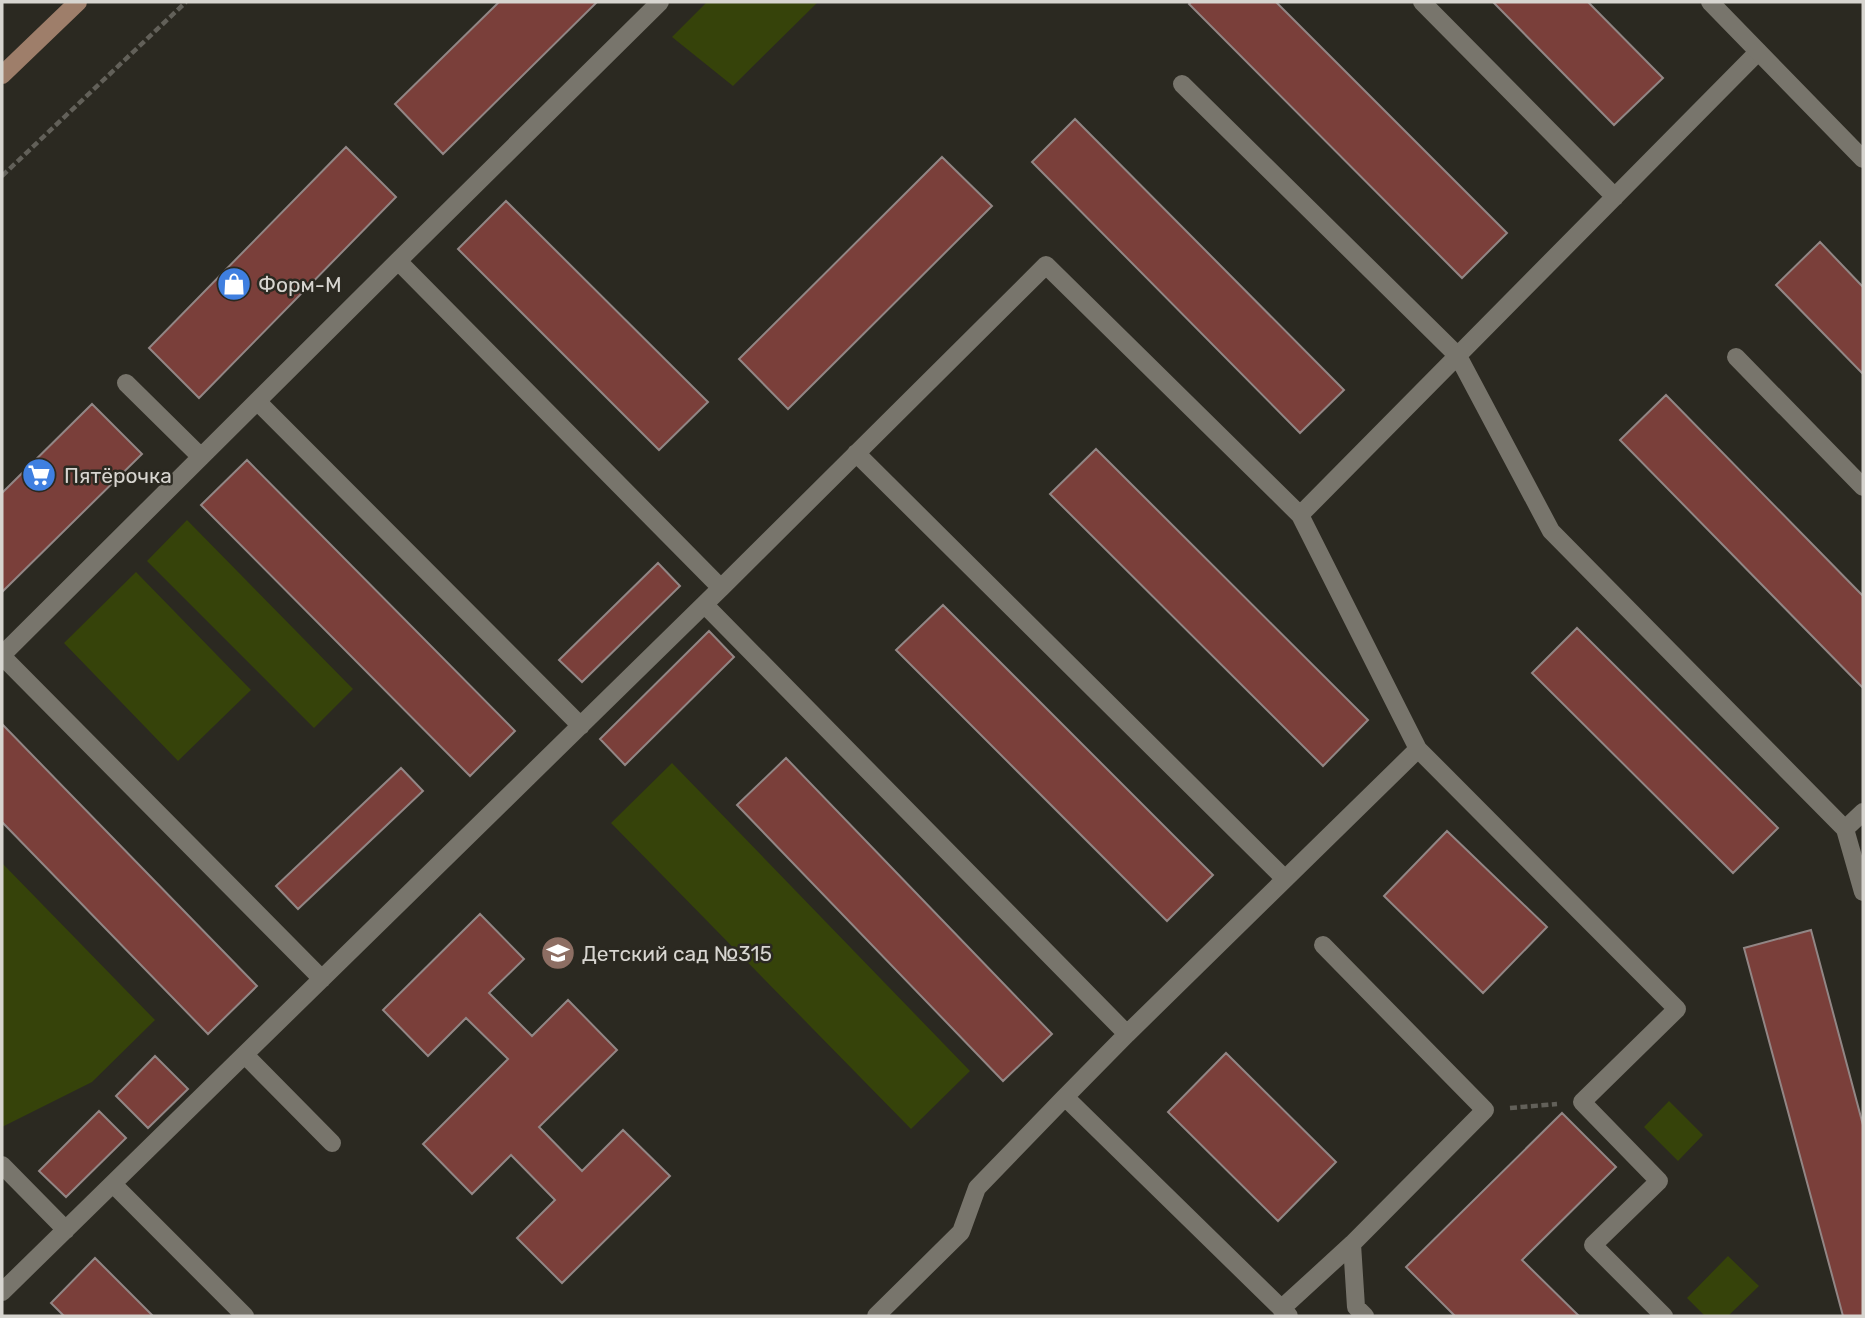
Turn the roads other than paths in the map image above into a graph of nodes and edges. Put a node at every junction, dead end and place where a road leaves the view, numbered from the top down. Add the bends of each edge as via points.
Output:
1 (78, 2) edge
2 (660, 2) edge
3 (1422, 2) edge
4 (1710, 2) edge
5 (1758, 51) junction
6 (2, 75) edge
7 (1182, 84) dead end
8 (1863, 159) edge
9 (1615, 197) junction
10 (398, 261) junction
11 (1458, 356) junction
12 (1736, 357) dead end
13 (126, 383) dead end
14 (257, 401) junction
15 (856, 453) junction
16 (201, 457) junction
17 (1863, 488) edge
18 (1300, 515) junction
19 (721, 588) junction
20 (705, 604) junction
21 (2, 655) edge
22 (581, 726) junction
23 (1418, 749) junction
24 (1863, 812) edge
25 (1845, 829) junction
26 (1285, 879) junction
27 (1863, 892) edge
28 (1323, 945) dead end
29 (322, 979) junction
30 (1127, 1034) junction
31 (245, 1055) junction
32 (1065, 1097) junction
33 (332, 1143) dead end
34 (2, 1165) edge
35 (113, 1184) junction
36 (66, 1230) junction
37 (1352, 1244) junction
38 (2, 1292) edge
39 (1285, 1312) edge
40 (245, 1316) edge
41 (876, 1316) edge
42 (1364, 1316) edge
43 (1664, 1316) edge

1 - 6 main road
2 - 10 street
3 - 9 street
4 - 5 street
5 - 8 street
5 - 9 street
7 - 11 street
9 - 11 street
10 - 14 street
10 - 19 street
11 - 18 street
11 - 25 street via 1551,531
12 - 17 street
13 - 16 street
14 - 16 street
14 - 22 street
15 - 18 street via 1046,265
15 - 19 street
15 - 26 street
16 - 21 street
18 - 23 street
19 - 20 street
20 - 22 street
20 - 30 street
21 - 29 street
22 - 29 street
23 - 26 street
23 - 43 street via 1677,1009 1582,1102 1659,1181 1593,1245
24 - 25 street
25 - 27 street
26 - 30 street
28 - 37 street via 1485,1110
29 - 31 street
30 - 32 street
31 - 33 street
31 - 35 street
32 - 39 street
32 - 41 street via 977,1188 961,1233
34 - 36 street
35 - 36 street
35 - 40 street
36 - 38 street
37 - 39 street
37 - 42 street via 1356,1307

